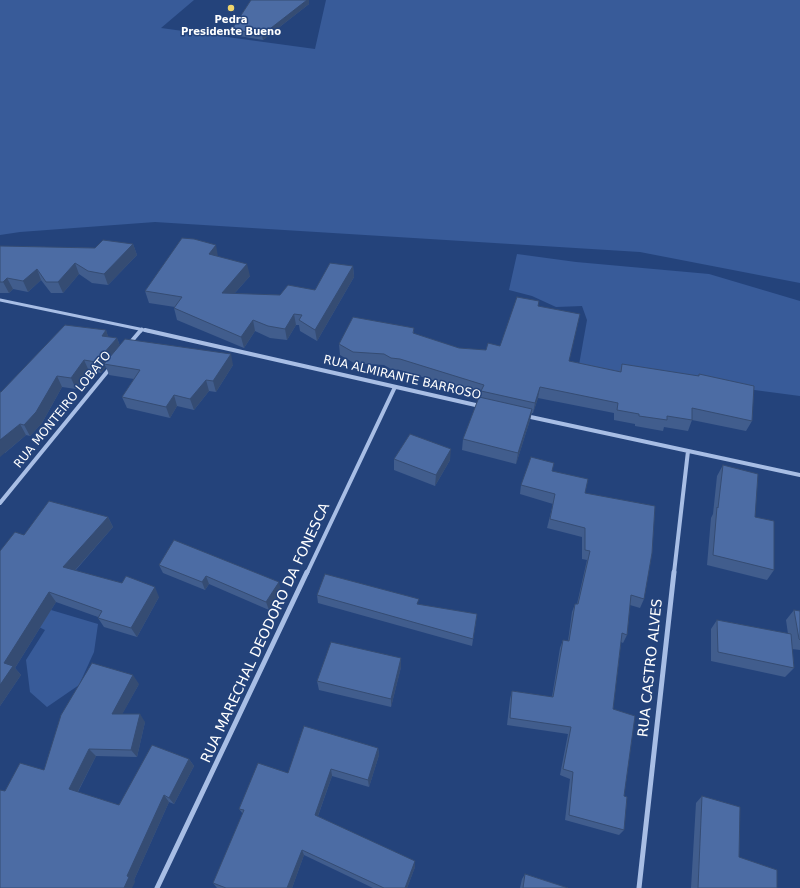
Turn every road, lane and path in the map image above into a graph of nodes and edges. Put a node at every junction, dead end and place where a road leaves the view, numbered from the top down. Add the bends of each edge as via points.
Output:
1 (0, 300) edge
2 (142, 329) junction
3 (127, 347) edge
4 (113, 365) edge
5 (395, 388) junction
6 (488, 408) edge
7 (518, 414) edge
8 (688, 451) junction
9 (800, 475) edge
10 (0, 503) edge
11 (157, 888) edge
12 (639, 888) edge

1 - 2 street, RUA ALMIRANTE BARROSO
2 - 3 street, RUA MONTEIRO LOBATO
2 - 5 street, RUA ALMIRANTE BARROSO
4 - 10 street, RUA MONTEIRO LOBATO
5 - 6 street, RUA ALMIRANTE BARROSO
5 - 11 street, RUA MARECHAL DEODORO DA FONESCA
7 - 8 street
8 - 9 street
8 - 12 street, RUA CASTRO ALVES

